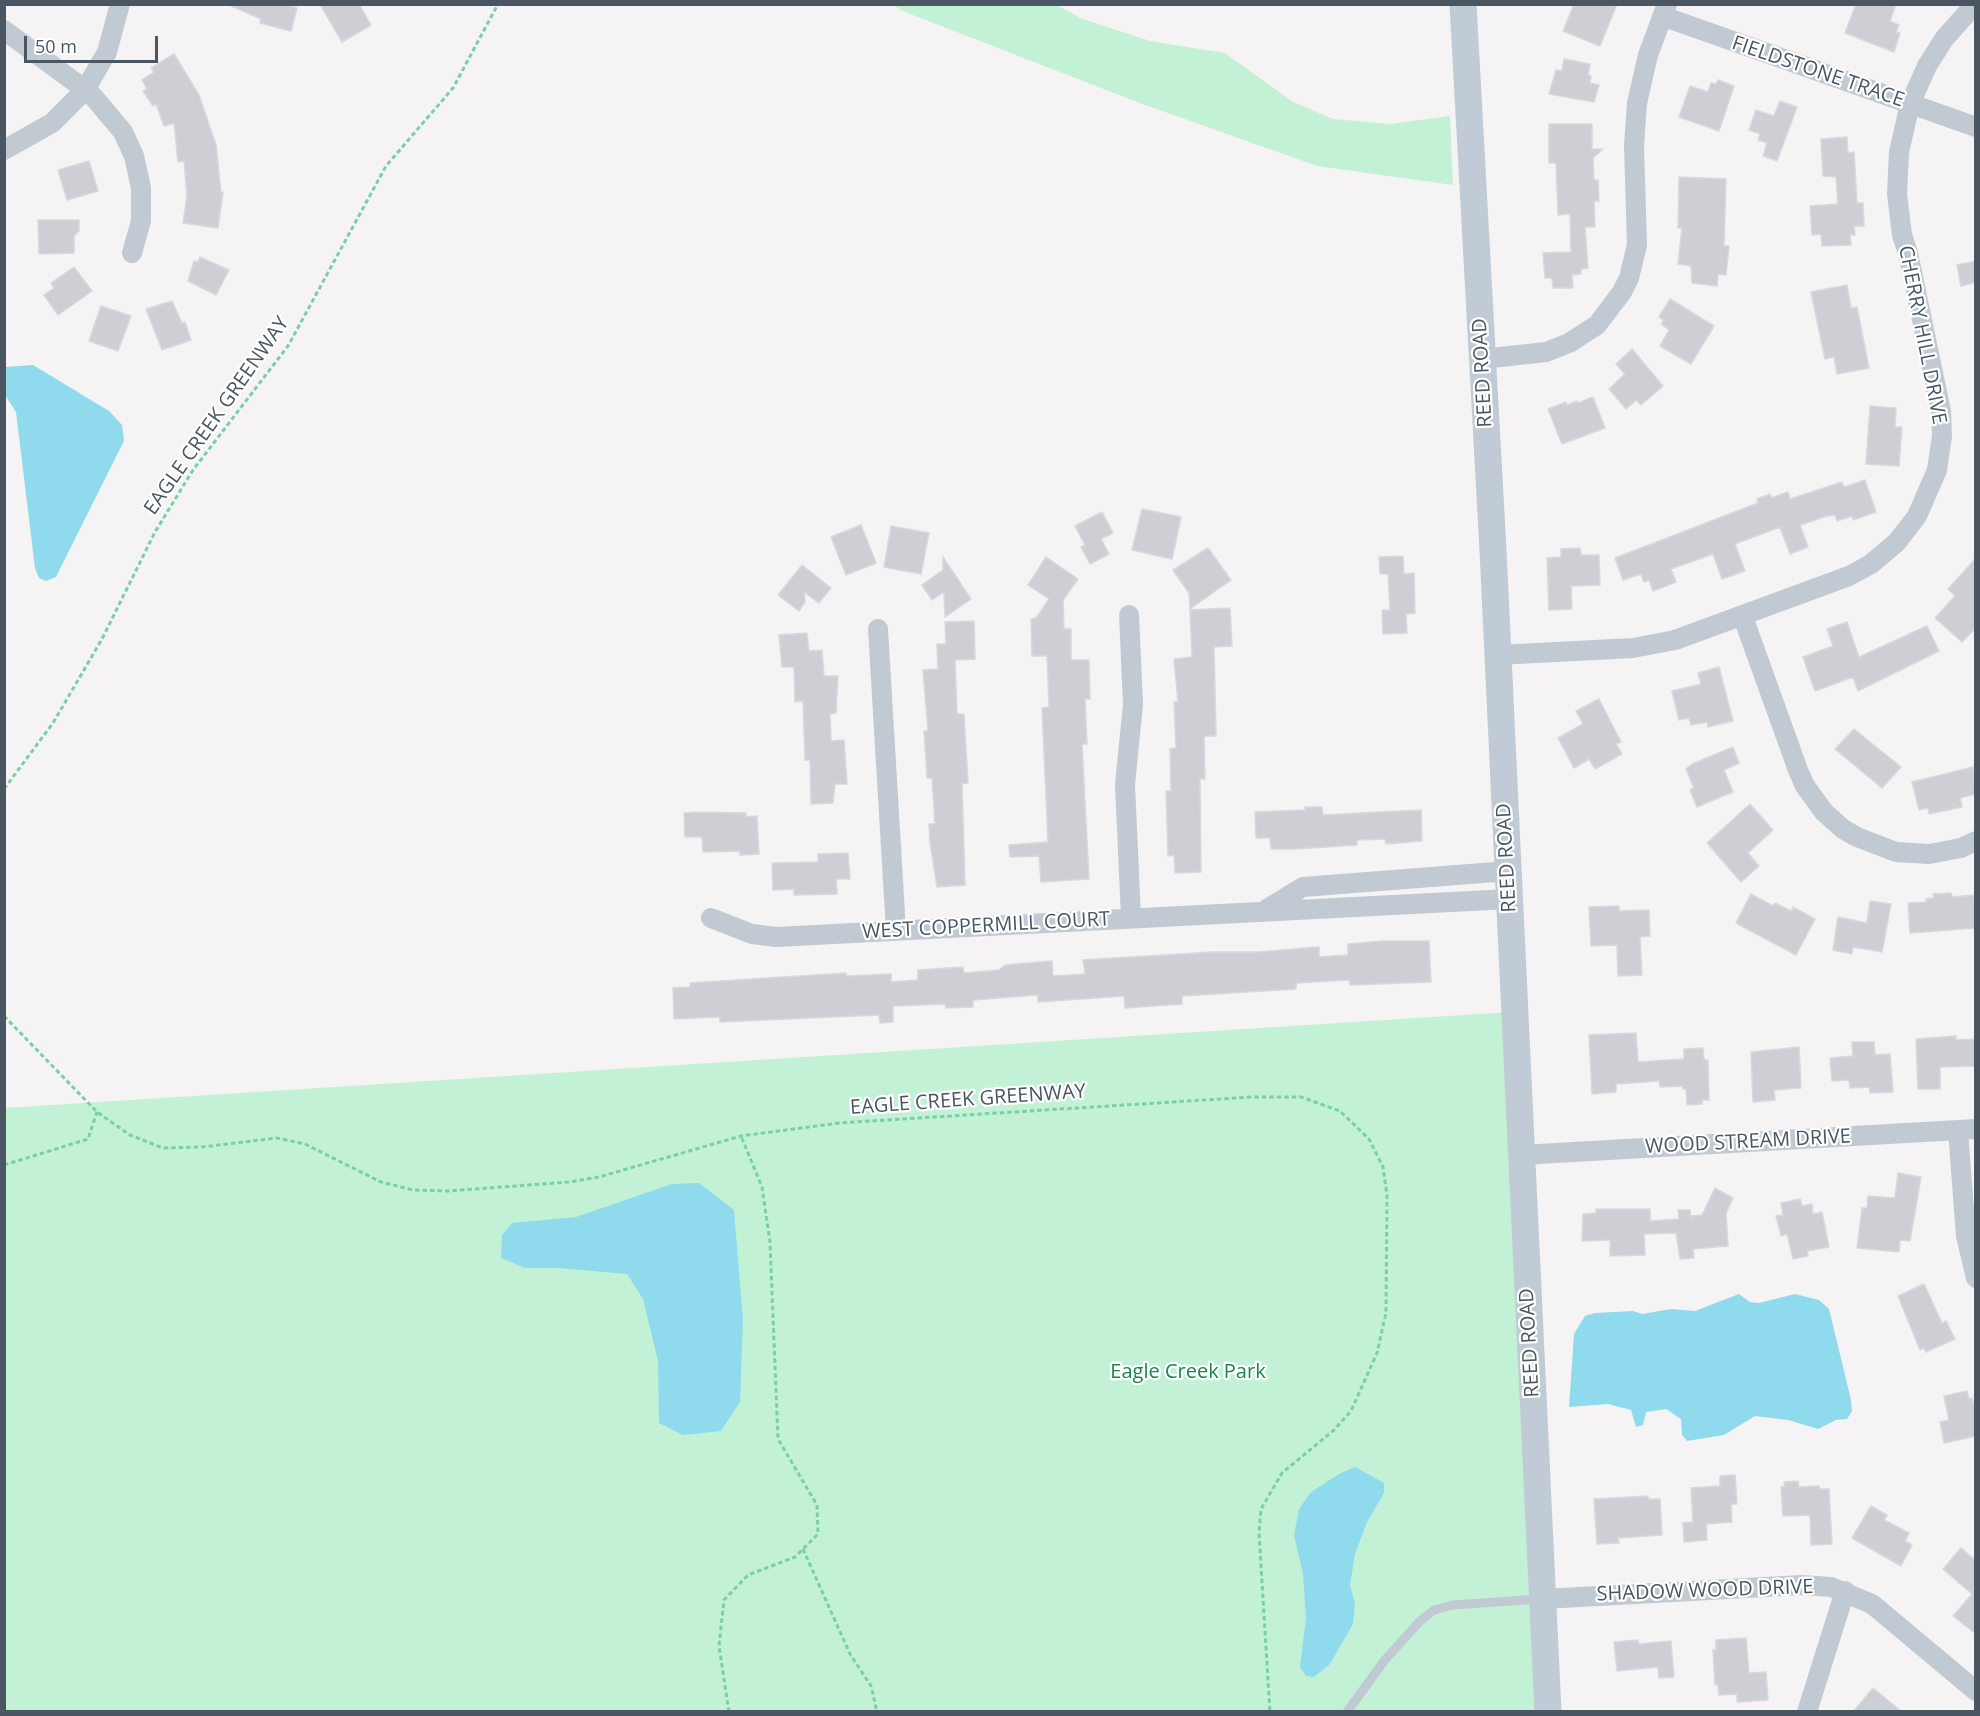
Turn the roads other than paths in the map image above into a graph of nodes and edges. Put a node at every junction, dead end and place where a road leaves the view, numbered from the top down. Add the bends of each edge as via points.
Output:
1 (120, 4) edge
2 (1463, 4) edge
3 (1976, 4) edge
4 (1664, 10) edge
5 (4, 30) edge
6 (85, 90) junction
7 (1910, 104) junction
8 (1976, 127) edge
9 (4, 150) edge
10 (132, 254) dead end
11 (1482, 359) junction
12 (1129, 615) dead end
13 (1743, 617) junction
14 (878, 629) dead end
15 (1498, 656) junction
16 (1976, 841) edge
17 (1508, 871) junction
18 (1509, 899) junction
19 (1264, 910) junction
20 (1131, 917) junction
21 (711, 918) dead end
22 (896, 931) junction
23 (1967, 1130) edge
24 (1521, 1155) junction
25 (1976, 1278) edge
26 (1845, 1591) junction
27 (1543, 1599) junction
28 (1976, 1691) edge
29 (1347, 1712) edge
30 (1548, 1712) edge
31 (1807, 1712) edge

1 - 6 street via 107,52
2 - 11 main road, REED ROAD
3 - 7 street, CHERRY HILL DRIVE via 1932,57
4 - 7 street, FIELDSTONE TRACE
4 - 11 street via 1637,103 1637,245 1622,292 1596,325 1569,343 1546,352
5 - 6 street
6 - 9 street via 52,123
6 - 10 street via 115,119 137,164 142,205
7 - 8 street, FIELDSTONE TRACE
7 - 13 street, CHERRY HILL DRIVE via 1899,152 1897,194 1902,235 1941,411 1937,470 1917,516 1897,542 1871,564
11 - 15 main road, REED ROAD
12 - 20 street via 1133,704 1125,785
13 - 15 street, CHERRY HILL DRIVE via 1675,640 1633,648
13 - 16 street via 1798,770 1824,813 1857,837 1896,852 1929,854
14 - 22 street
15 - 17 main road, REED ROAD
17 - 18 main road, REED ROAD
17 - 19 street, WEST COPPERMILL COURT via 1303,887
18 - 19 street, WEST COPPERMILL COURT
18 - 24 main road, REED ROAD
19 - 20 street, WEST COPPERMILL COURT
20 - 22 street, WEST COPPERMILL COURT
21 - 22 street, WEST COPPERMILL COURT via 752,934 776,937
23 - 24 street, WOOD STREAM DRIVE
23 - 25 street via 1966,1236
24 - 27 main road, REED ROAD
26 - 27 street, SHADOW WOOD DRIVE via 1802,1585
26 - 28 street, SHADOW WOOD DRIVE via 1877,1608
26 - 31 street
27 - 29 lane via 1452,1605 1434,1610 1384,1661
27 - 30 main road, REED ROAD

